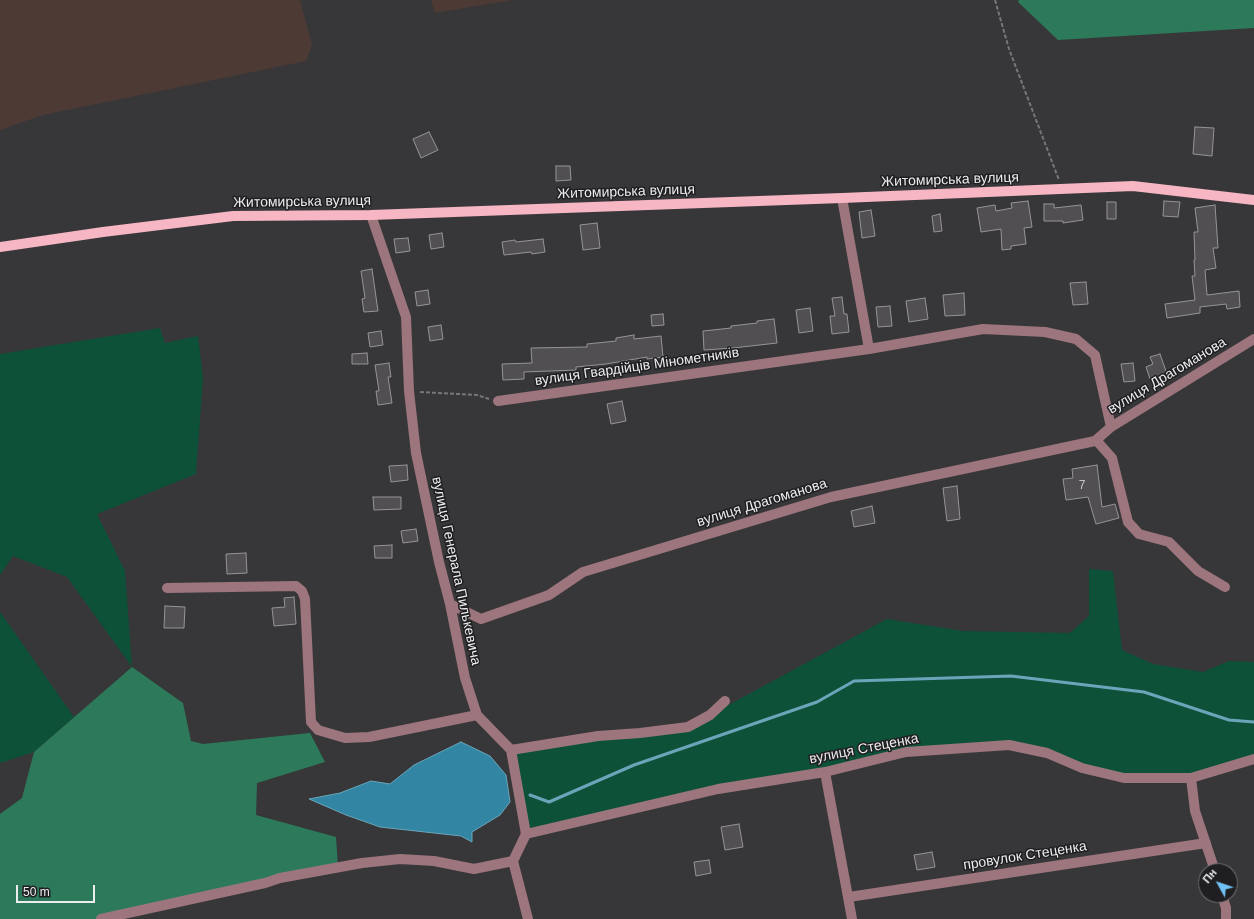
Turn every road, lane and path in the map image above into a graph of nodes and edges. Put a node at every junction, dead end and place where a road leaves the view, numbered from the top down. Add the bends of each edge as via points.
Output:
1 (995, 0) edge
2 (1062, 189) junction
3 (842, 198) junction
4 (1254, 200) edge
5 (372, 215) junction
6 (0, 247) edge
7 (1254, 339) edge
8 (868, 349) junction
9 (409, 391) junction
10 (498, 401) joint
11 (1111, 427) junction
12 (1096, 440) junction
13 (1225, 587) dead end
14 (167, 588) dead end
15 (450, 604) junction
16 (725, 701) dead end
17 (477, 715) junction
18 (511, 750) junction
19 (1254, 760) edge
20 (824, 772) junction
21 (1190, 778) junction
22 (526, 834) junction
23 (1206, 843) junction
24 (513, 861) junction
25 (1212, 863) edge
26 (849, 897) junction
27 (1224, 903) edge
28 (101, 919) edge
29 (528, 919) edge
30 (852, 919) edge
31 (1226, 919) edge

1 - 2 path via 1010,49
2 - 3 main road, Житомирська вулиця
2 - 4 main road, Житомирська вулиця via 1133,186
3 - 5 main road, Житомирська вулиця
3 - 8 street
5 - 6 main road, Житомирська вулиця via 233,216
5 - 9 street, вулиця Генерала Пилькевича via 406,317
7 - 11 street, вулиця Драгоманова
8 - 10 street, вулиця Гвардійців Мінометників
8 - 11 street, вулиця Гвардійців Мінометників via 983,329 1045,332 1076,339 1095,355
9 - 10 path via 476,395
9 - 15 street, вулиця Генерала Пилькевича via 416,453
11 - 12 street, вулиця Драгоманова
12 - 13 street via 1112,458 1128,522 1139,534 1169,542 1198,571
12 - 15 street, вулиця Драгоманова via 831,497 583,572 549,595 481,619
14 - 17 street via 296,586 302,591 305,598 311,722 318,730 345,738 369,737
15 - 17 street, вулиця Генерала Пилькевича via 465,678
16 - 18 street via 710,715 688,727 598,736
17 - 18 street, вулиця Генерала Пилькевича
18 - 22 street
19 - 21 street, вулиця Стеценка
20 - 21 street, вулиця Стеценка via 906,752 1008,744 1047,753 1082,768 1124,778
20 - 22 street, вулиця Стеценка via 718,790
20 - 26 street
21 - 23 street via 1195,811
22 - 24 street
23 - 25 street
23 - 26 street, провулок Стеценка
24 - 28 street via 474,869 434,861 400,859 362,863 280,878
24 - 29 street
26 - 30 street
27 - 31 street

